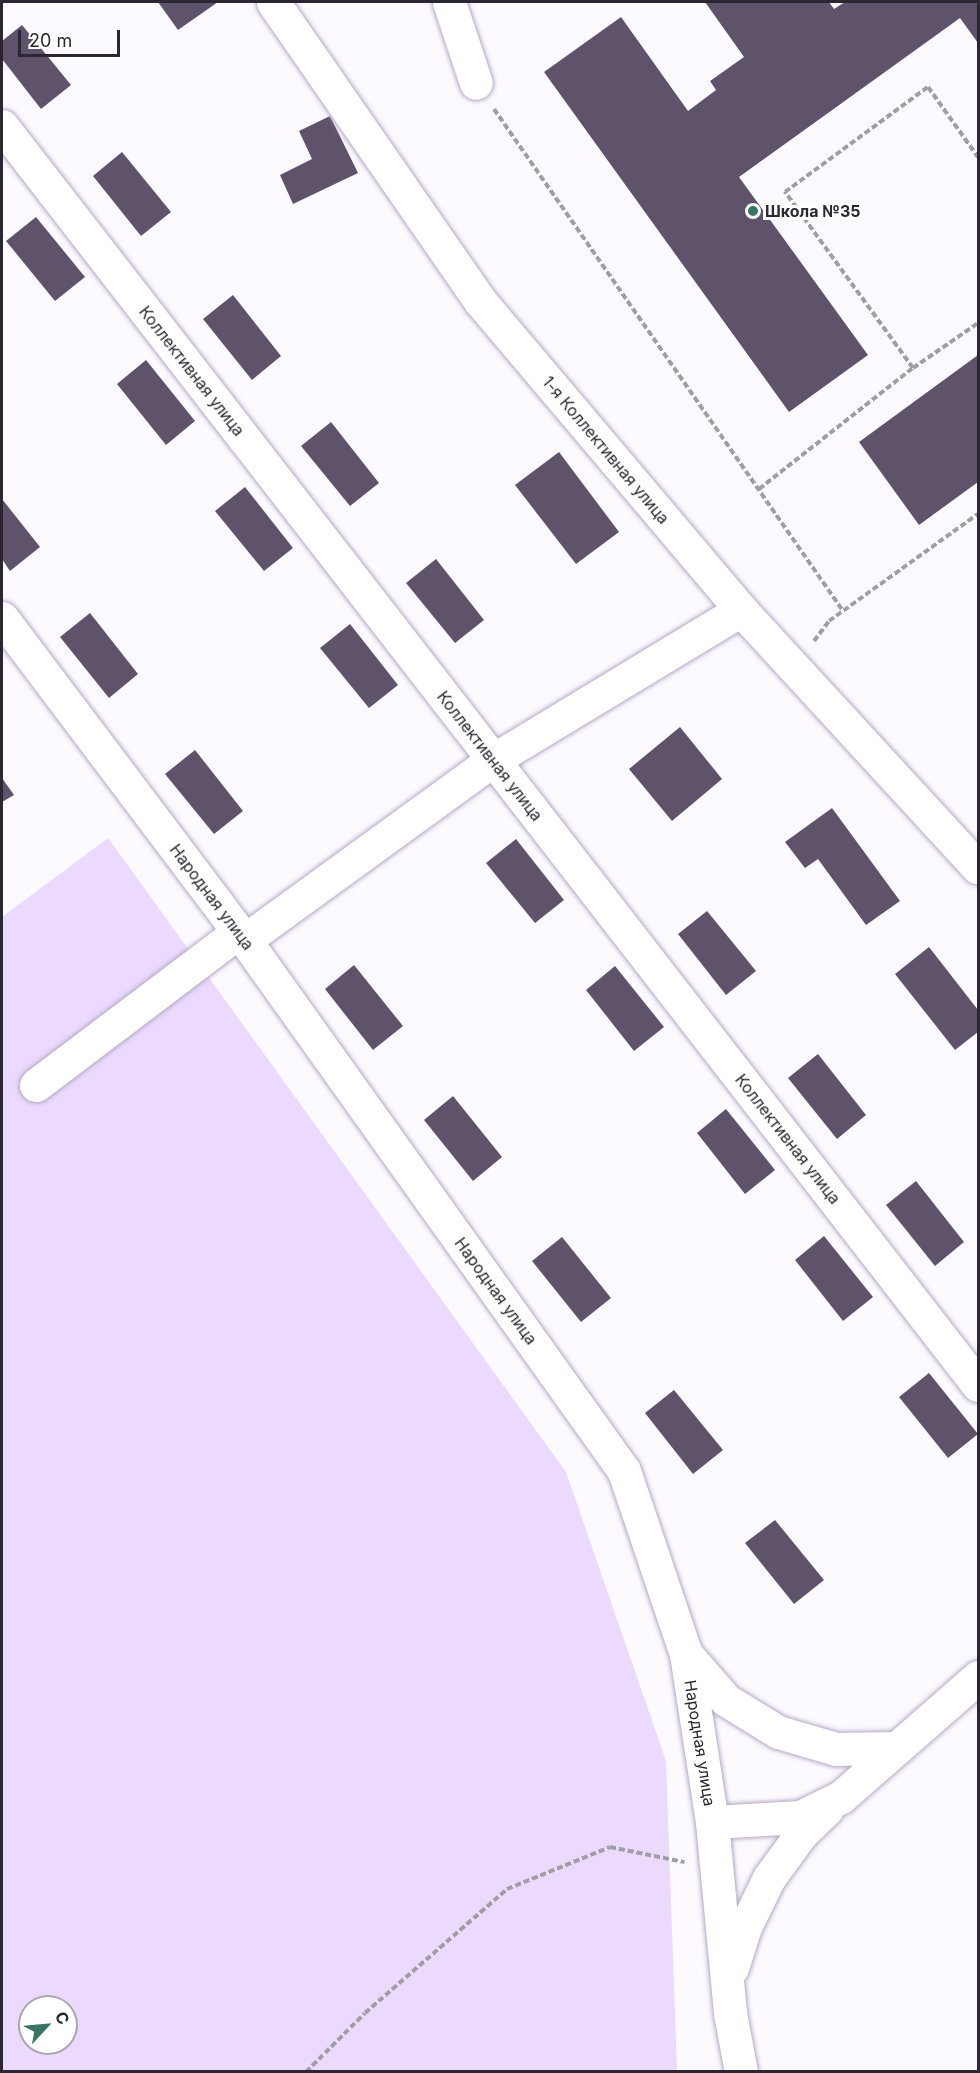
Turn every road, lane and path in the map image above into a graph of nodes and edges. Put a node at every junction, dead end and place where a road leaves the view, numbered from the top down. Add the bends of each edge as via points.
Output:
1 (273, 2) edge
2 (449, 2) edge
3 (476, 83) joint
4 (2, 126) edge
5 (978, 157) edge
6 (978, 323) edge
7 (913, 368) junction
8 (759, 489) junction
9 (978, 514) edge
10 (741, 610) junction
11 (843, 611) junction
12 (2, 618) edge
13 (793, 667) junction
14 (493, 760) junction
15 (978, 868) edge
16 (241, 936) junction
17 (36, 1085) dead end
18 (978, 1385) edge
19 (686, 1654) junction
20 (978, 1677) edge
21 (896, 1748) junction
22 (842, 1797) junction
23 (712, 1822) junction
24 (717, 1869) junction
25 (728, 1984) junction
26 (306, 2072) edge
27 (741, 2072) edge

1 - 10 street, 1-я Коллективная улица via 480,301
2 - 3 street
3 - 8 path
4 - 14 street, Коллективная улица
5 - 7 path via 928,87 785,192
6 - 7 path
7 - 8 path
8 - 11 path
9 - 11 path
10 - 13 street, 1-я Коллективная улица
10 - 14 street
11 - 13 path via 829,621
12 - 16 street, Народная улица
13 - 15 street, 1-я Коллективная улица
14 - 16 street
14 - 18 street, Коллективная улица
16 - 17 street
16 - 19 street, Народная улица via 624,1471
19 - 21 street via 726,1700 778,1732 836,1749
19 - 23 street, Народная улица
20 - 21 street
21 - 22 street
22 - 23 street via 800,1817
22 - 25 street via 801,1834 769,1878 745,1927
23 - 24 street, Народная улица
24 - 25 street, Народная улица
24 - 26 path via 610,1847 507,1889 365,2013
25 - 27 street, Народная улица

